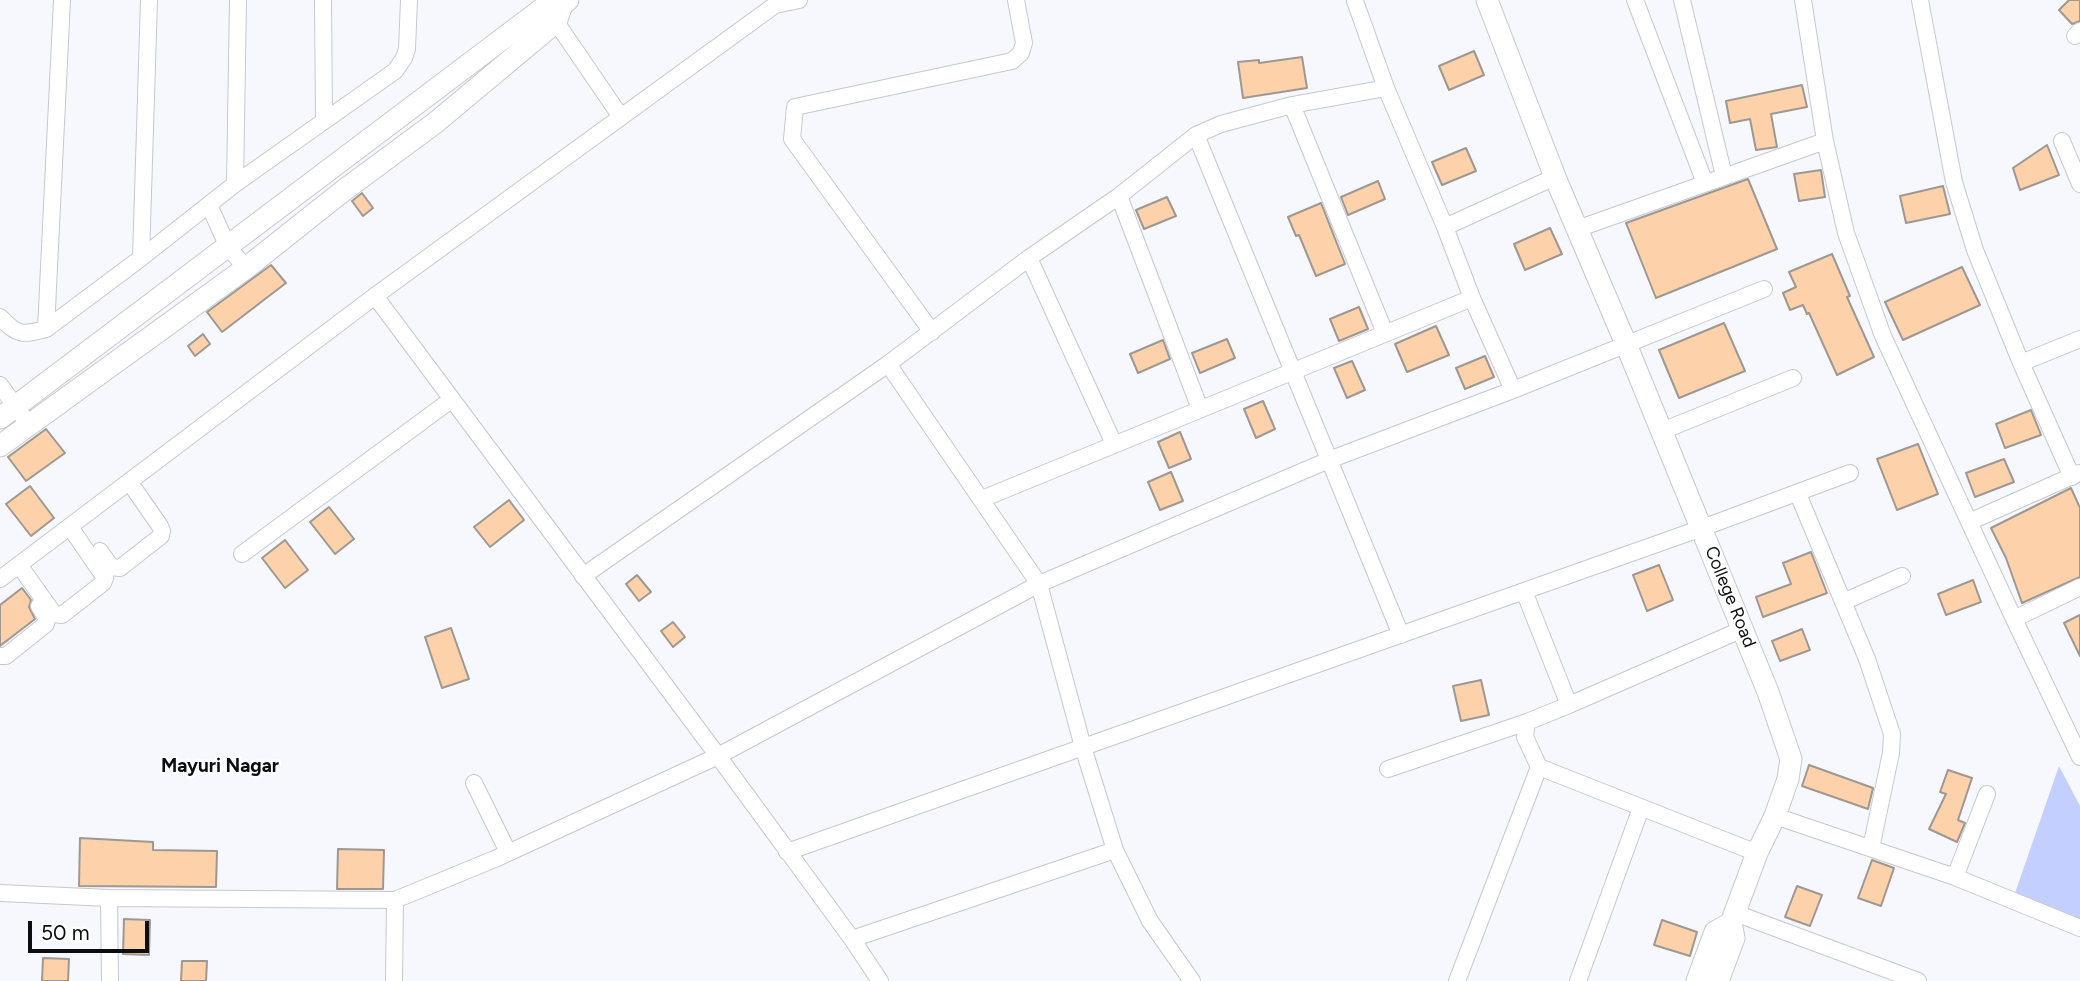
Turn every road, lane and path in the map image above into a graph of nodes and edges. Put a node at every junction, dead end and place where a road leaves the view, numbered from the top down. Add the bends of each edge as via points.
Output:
1 (62, 0) edge
2 (149, 0) edge
3 (238, 0) edge
4 (323, 0) edge
5 (409, 0) edge
6 (799, 0) edge
7 (1016, 0) edge
8 (1487, 0) edge
9 (1635, 0) edge
10 (1682, 0) edge
11 (1802, 0) edge
12 (1920, 0) edge
13 (1355, 1) edge
14 (557, 9) edge
15 (1386, 88) junction
16 (1292, 105) junction
17 (621, 117) junction
18 (324, 120) junction
19 (1196, 135) junction
20 (1825, 141) junction
21 (2062, 141) dead end
22 (1724, 176) junction
23 (1555, 177) junction
24 (1705, 183) junction
25 (235, 184) junction
26 (2080, 184) edge
27 (1119, 196) junction
28 (209, 205) junction
29 (1445, 228) junction
30 (1577, 229) junction
31 (228, 247) junction
32 (141, 258) junction
33 (1028, 258) junction
34 (246, 268) junction
35 (1764, 289) dead end
36 (375, 296) junction
37 (1472, 298) junction
38 (0, 317) edge
39 (46, 329) junction
40 (932, 332) junction
41 (1385, 333) junction
42 (2080, 339) edge
43 (1626, 344) junction
44 (2021, 363) junction
45 (888, 364) junction
46 (1292, 371) junction
47 (1793, 378) dead end
48 (0, 385) edge
49 (1513, 390) junction
50 (451, 400) junction
51 (1200, 409) junction
52 (8, 412) edge
53 (29, 425) junction
54 (1662, 431) junction
55 (1114, 444) junction
56 (0, 446) edge
57 (1329, 460) junction
58 (1850, 473) dead end
59 (2076, 475) edge
60 (130, 483) junction
61 (1798, 494) junction
62 (982, 499) junction
63 (1969, 522) junction
64 (74, 524) junction
65 (1702, 528) junction
66 (242, 554) dead end
67 (16, 567) junction
68 (583, 576) junction
69 (1902, 576) dead end
70 (0, 579) edge
71 (1039, 584) junction
72 (2080, 587) edge
73 (1524, 591) junction
74 (1843, 601) junction
75 (2014, 619) junction
76 (1743, 629) junction
77 (1401, 635) junction
78 (0, 656) edge
79 (1569, 705) junction
80 (1527, 722) junction
81 (2073, 724) edge
82 (1083, 747) junction
83 (718, 756) junction
84 (2080, 757) edge
85 (1539, 767) junction
86 (1388, 769) dead end
87 (474, 783) dead end
88 (1987, 794) dead end
89 (1641, 808) junction
90 (1775, 816) junction
91 (1871, 848) junction
92 (1115, 850) junction
93 (508, 852) junction
94 (787, 852) junction
95 (1757, 853) junction
96 (1955, 877) junction
97 (0, 893) edge
98 (109, 898) junction
99 (395, 900) junction
100 (1733, 918) junction
101 (2080, 928) edge
102 (852, 939) junction
103 (110, 981) edge
104 (394, 981) edge
105 (880, 981) edge
106 (1192, 981) edge
107 (1457, 981) edge
108 (1578, 981) edge
109 (1697, 981) edge
110 (1718, 981) edge
111 (1918, 981) edge

1 - 39 street
2 - 32 street
3 - 25 street
4 - 18 street
5 - 18 street via 407,49 395,71
6 - 17 street via 775,5
7 - 40 street via 1024,43 1012,61 795,107 792,139
8 - 23 street, College Road
9 - 24 street
10 - 22 street
11 - 20 street
12 - 44 street via 1954,182 1975,250
13 - 15 street
14 - 17 street
14 - 31 street
14 - 34 street via 435,123
15 - 16 street
15 - 29 street
16 - 19 street
16 - 41 street
17 - 36 street
18 - 25 street
19 - 27 street
19 - 46 street
20 - 22 street
20 - 63 street via 1846,233 1883,336
21 - 26 street
22 - 24 street
23 - 29 street
23 - 30 street, College Road
24 - 30 street
25 - 28 street
27 - 33 street
27 - 51 street
28 - 31 street
28 - 32 street
29 - 37 street
30 - 43 street, College Road
31 - 34 street
31 - 52 street
32 - 39 street
33 - 40 street
33 - 55 street
34 - 53 street
35 - 43 street
36 - 50 street
36 - 60 street
37 - 41 street
37 - 49 street
38 - 39 street via 18,333
40 - 45 street
41 - 46 street
42 - 44 street
43 - 49 street
43 - 54 street, College Road
44 - 59 street
45 - 62 street
45 - 68 street
46 - 51 street
46 - 57 street
47 - 54 street
48 - 52 street
49 - 57 street
50 - 66 street
50 - 68 street
51 - 55 street
52 - 53 street
53 - 56 street
54 - 65 street, College Road
55 - 62 street
57 - 71 street
57 - 77 street
58 - 61 street
59 - 63 street
60 - 64 street
60 - 64 street via 162,531 120,568 111,567
61 - 65 street
61 - 74 street
62 - 71 street
63 - 75 street
64 - 67 street
64 - 67 street via 105,578 62,615 54,614
65 - 73 street
65 - 76 street, College Road
67 - 70 street
67 - 78 street via 47,619
68 - 83 street
69 - 74 street
71 - 82 street
71 - 83 street
72 - 75 street
73 - 77 street
73 - 79 street
74 - 91 street via 1892,734
75 - 81 street
76 - 79 street
76 - 90 street, College Road via 1791,759
77 - 82 street
79 - 80 street
80 - 85 street via 1525,737
80 - 86 street
81 - 84 street
82 - 92 street
82 - 94 street
83 - 93 street
83 - 94 street
85 - 89 street
85 - 107 street
87 - 93 street
88 - 96 street
89 - 95 street
89 - 108 street
90 - 91 street
90 - 95 street, College Road
91 - 96 street
92 - 102 street
92 - 106 street via 1150,921
93 - 99 street
94 - 102 street
95 - 100 street, College Road
96 - 101 street
97 - 98 street
98 - 99 street
98 - 103 street
99 - 104 street
100 - 109 street via 1715,932
100 - 110 street via 1734,938
100 - 111 street
102 - 105 street

